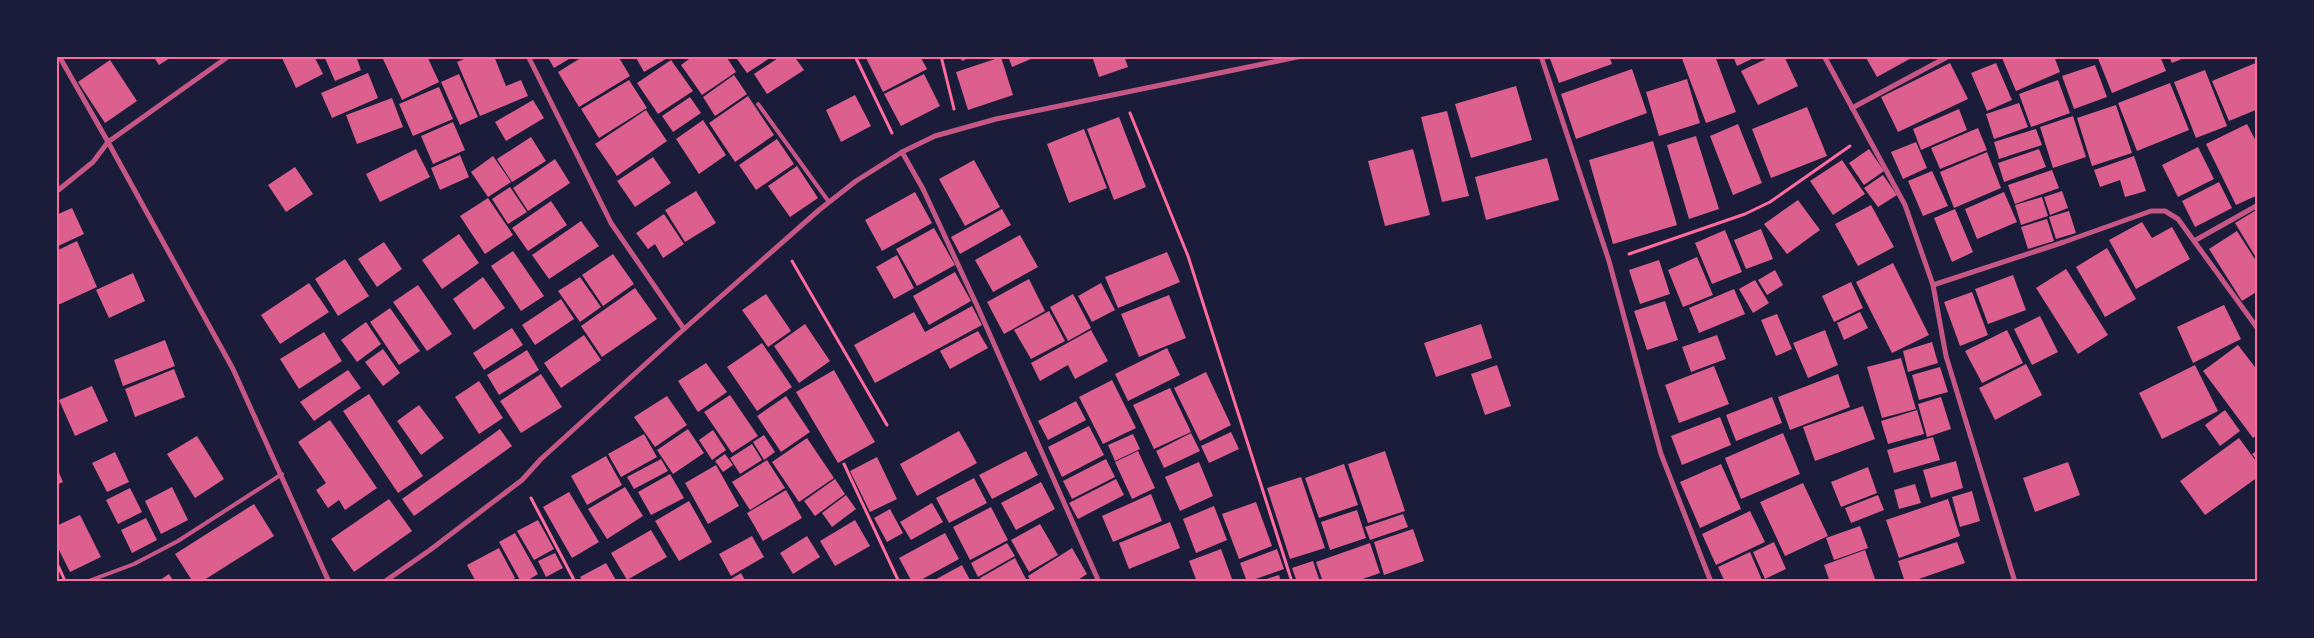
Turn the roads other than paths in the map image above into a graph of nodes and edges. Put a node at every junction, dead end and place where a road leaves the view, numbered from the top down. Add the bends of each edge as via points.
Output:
1 (59, 56) edge
2 (229, 56) edge
3 (528, 56) edge
4 (1302, 56) edge
5 (1541, 56) edge
6 (1824, 56) edge
7 (1949, 56) edge
8 (758, 104) dead end
9 (1852, 108) junction
10 (108, 142) junction
11 (902, 152) junction
12 (56, 192) edge
13 (829, 202) junction
14 (2258, 205) edge
15 (2194, 241) junction
16 (1933, 285) junction
17 (684, 329) junction
18 (2258, 329) edge
19 (282, 474) junction
20 (86, 582) edge
21 (329, 582) edge
22 (384, 582) edge
23 (1098, 582) edge
24 (1711, 582) edge
25 (2015, 582) edge

1 - 10 street
2 - 10 street
3 - 17 street via 611,223
4 - 11 street via 959,128
5 - 24 street via 1609,261 1661,454
6 - 9 street
7 - 9 street
8 - 13 lane
9 - 16 street via 1905,205
10 - 12 street via 93,162
10 - 19 street via 233,369
11 - 13 street
11 - 23 street via 923,189 979,310
13 - 17 street
14 - 15 street
15 - 16 street via 2173,214 2152,210
15 - 18 street
16 - 25 street via 1946,356
17 - 22 street via 522,480
19 - 20 lane via 178,541 134,564
19 - 21 street

